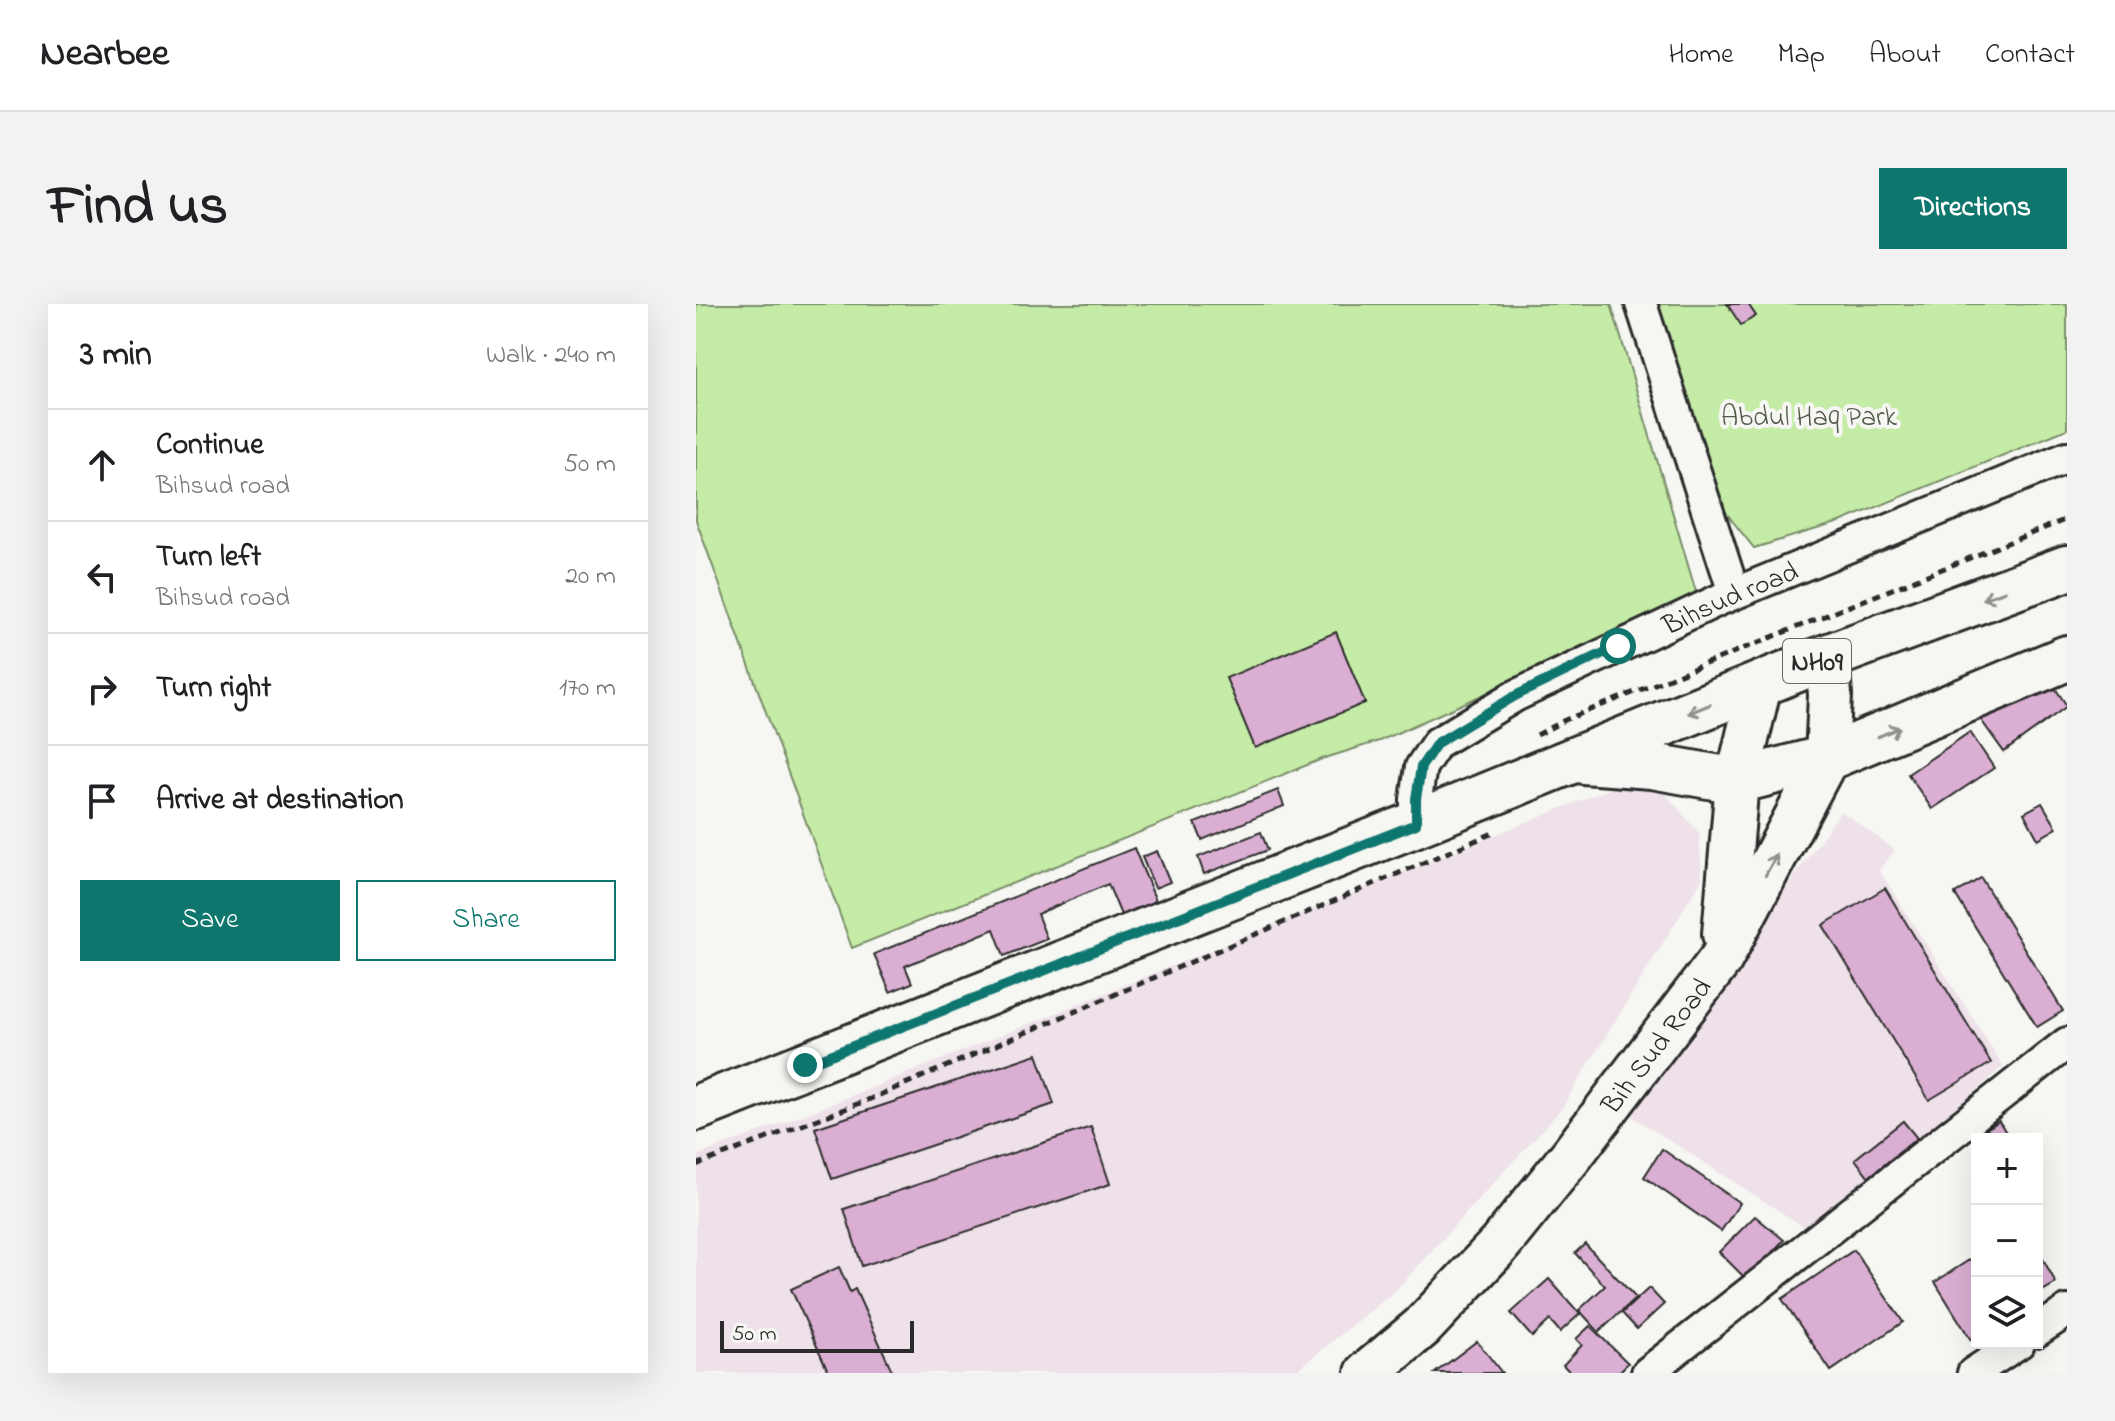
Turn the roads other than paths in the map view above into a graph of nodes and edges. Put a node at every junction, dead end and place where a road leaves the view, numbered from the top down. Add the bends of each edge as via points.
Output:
1 (1641, 304) edge
2 (2067, 457) edge
3 (2067, 568) edge
4 (1734, 593) junction
5 (1827, 657) junction
6 (2067, 658) edge
7 (1760, 685) junction
8 (1827, 758) junction
9 (1569, 760) junction
10 (1737, 781) junction
11 (1416, 824) junction
12 (1721, 959) junction
13 (2067, 1043) edge
14 (696, 1108) edge
15 (2067, 1311) edge
16 (2043, 1327) edge
17 (2010, 1349) edge
18 (1367, 1373) edge
19 (1647, 1373) edge
20 (1973, 1373) edge

1 - 4 street
2 - 4 street, Bihsud road
3 -> 5 main road, NH09
4 - 11 street, Bihsud road via 1515,696 1437,743 1421,767
5 - 7 main road, NH09
5 - 8 main road, Bih Sud Road
8 -> 6 main road, NH09
7 -> 9 main road, NH09
7 - 10 main road
8 - 10 main road, NH09
12 -> 8 main road, Bih Sud Road
9 - 10 main road, NH09 via 1652,766
9 - 11 main road, NH09
10 - 12 main road
11 - 14 main road, NH09
12 - 18 main road, Bih Sud Road via 1499,1245 1422,1327
13 - 19 street
15 - 16 street
17 - 20 street

